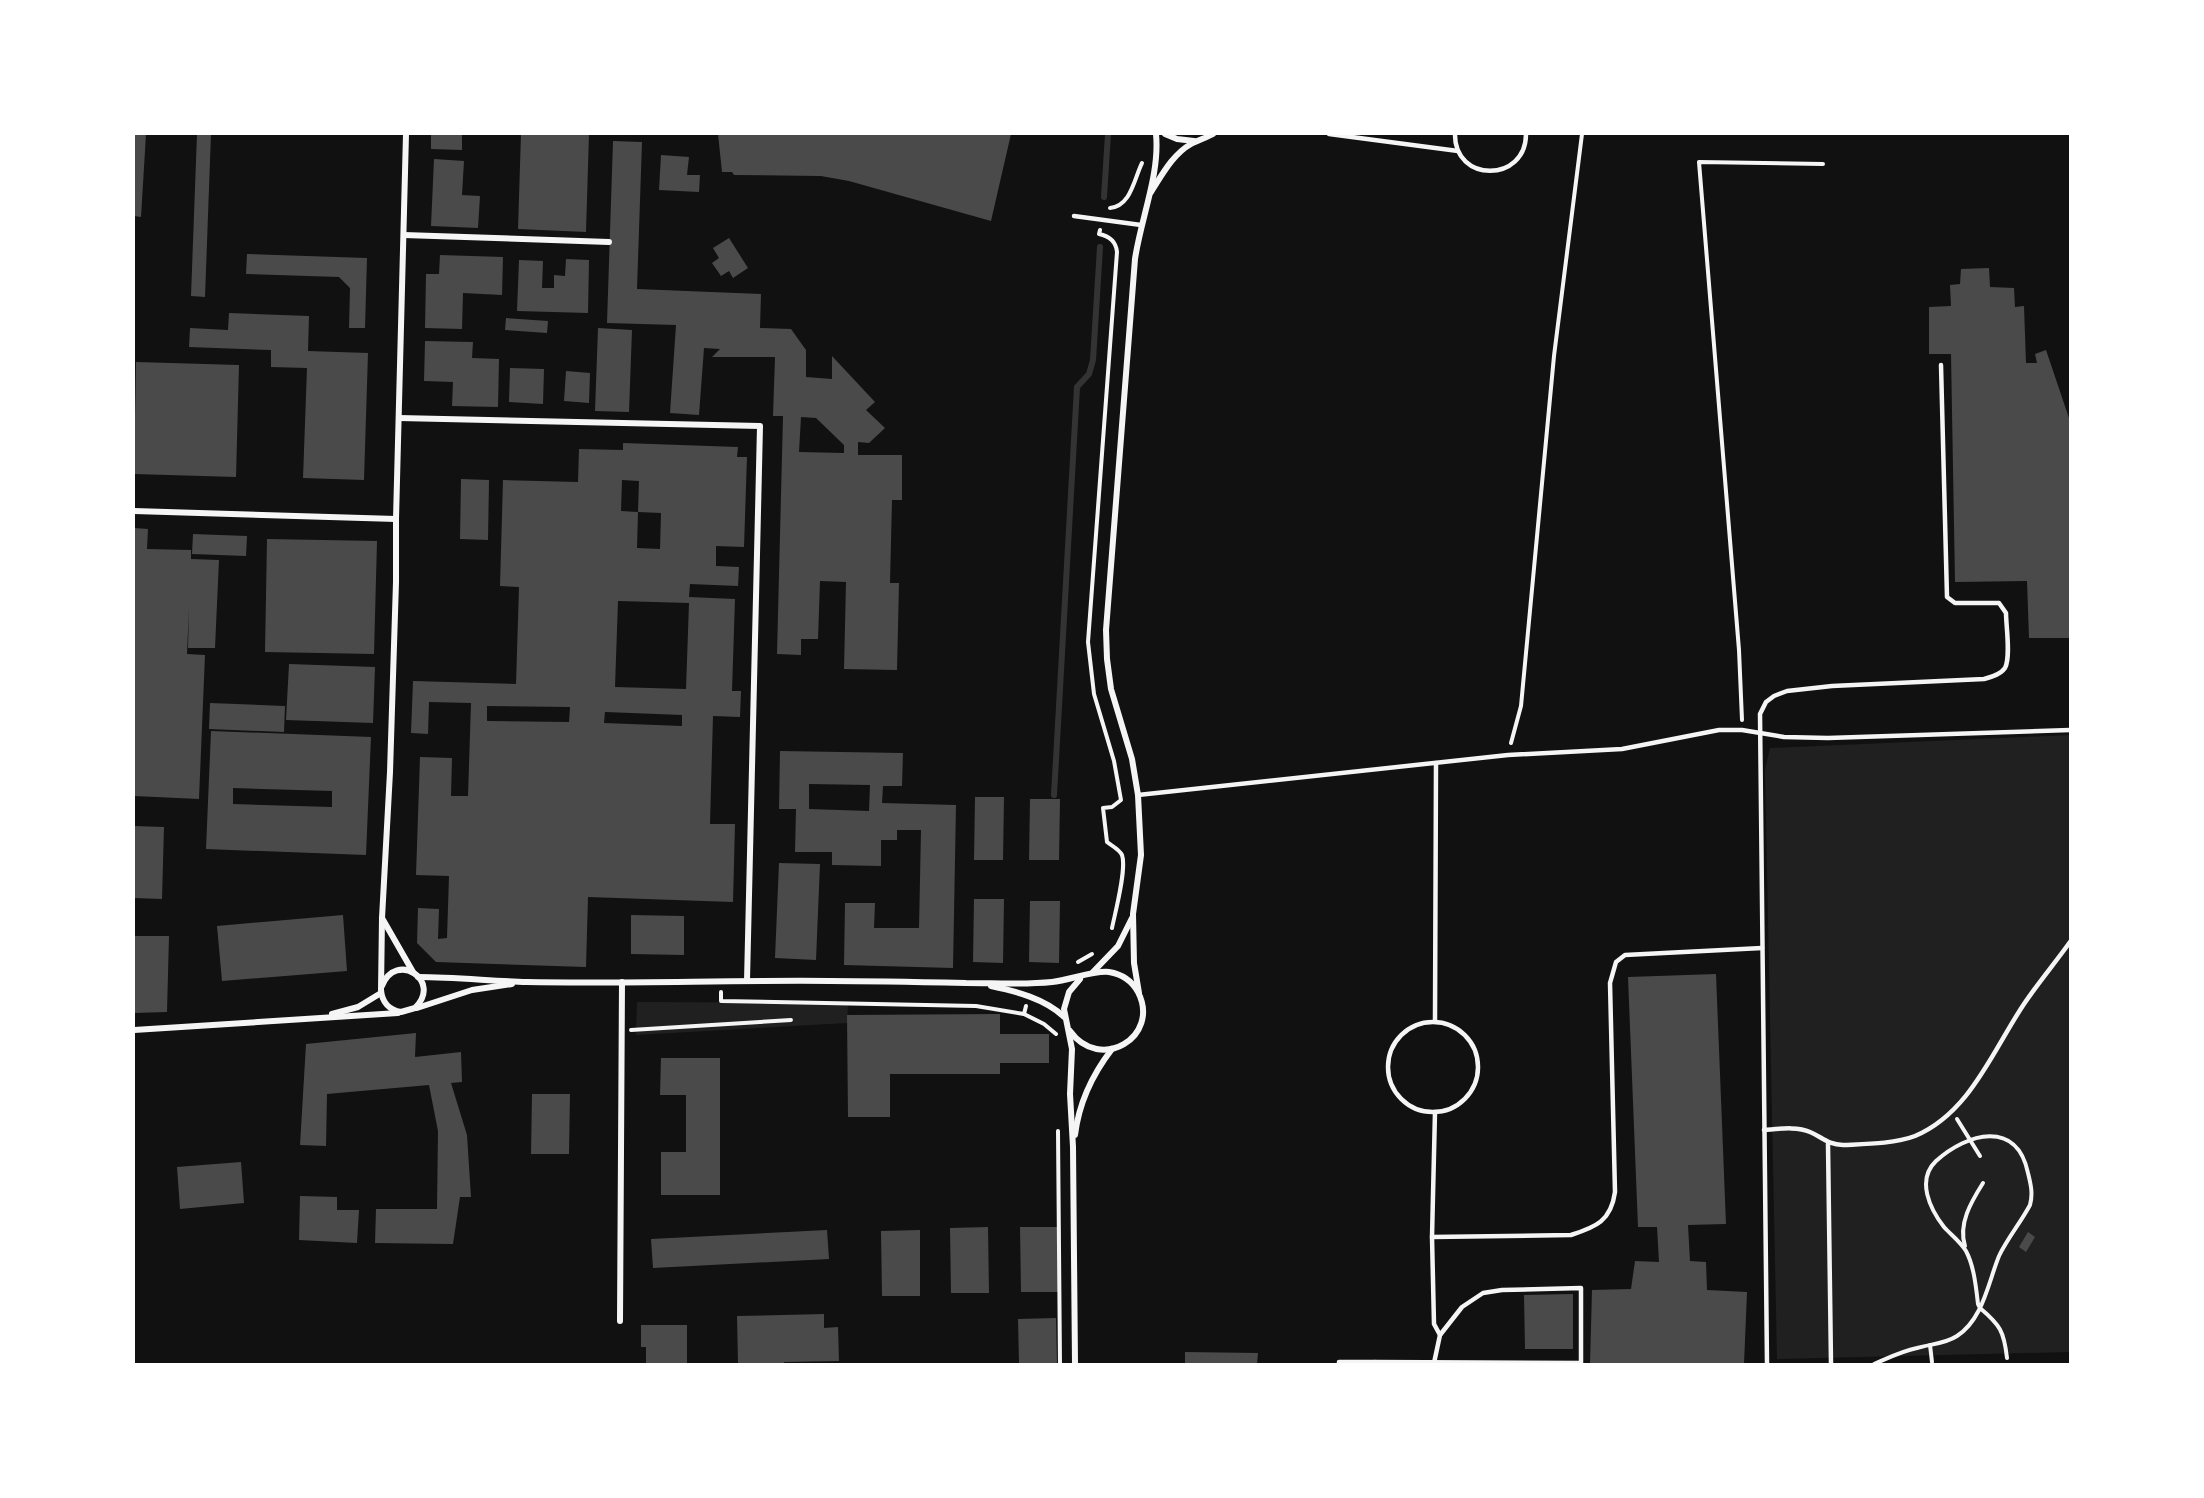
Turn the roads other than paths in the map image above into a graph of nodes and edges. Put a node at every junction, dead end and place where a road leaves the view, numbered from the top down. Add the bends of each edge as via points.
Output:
1 (405, 134) edge
2 (1156, 134) edge
3 (1165, 134) edge
4 (1214, 134) edge
5 (1329, 134) edge
6 (1455, 134) edge
7 (1526, 134) edge
8 (1198, 140) junction
9 (1458, 151) junction
10 (1148, 198) junction
11 (1074, 216) dead end
12 (1141, 225) junction
13 (404, 235) junction
14 (609, 242) dead end
15 (1941, 365) dead end
16 (399, 418) junction
17 (134, 511) edge
18 (396, 519) junction
19 (2070, 730) edge
20 (1760, 732) junction
21 (1436, 762) junction
22 (1138, 795) junction
23 (1133, 914) junction
24 (382, 918) junction
25 (2070, 942) edge
26 (1762, 948) junction
27 (1091, 973) junction
28 (416, 975) junction
29 (1084, 976) junction
30 (747, 981) junction
31 (524, 982) junction
32 (622, 982) junction
33 (976, 983) junction
34 (382, 989) junction
35 (1139, 993) junction
36 (408, 1011) junction
37 (1065, 1018) junction
38 (305, 1019) junction
39 (1435, 1021) junction
40 (134, 1030) edge
41 (1070, 1031) junction
42 (1112, 1049) junction
43 (1435, 1112) junction
44 (1764, 1130) junction
45 (1828, 1144) junction
46 (1073, 1147) junction
47 (1432, 1237) junction
48 (620, 1321) dead end
49 (1440, 1335) junction
50 (1375, 1363) edge
51 (1434, 1364) edge
52 (1076, 1365) edge
53 (1339, 1365) edge
54 (1767, 1365) edge
55 (1831, 1365) edge

1 - 13 street
2 - 10 street via 1156,161
3 - 8 street via 1184,141
4 - 8 street
5 - 9 lane
6 - 9 lane
7 - 9 lane via 1521,154 1501,170 1476,168
8 - 10 street via 1173,160
10 - 12 street
11 - 12 lane
12 - 22 street via 1135,259 1106,630 1111,689 1132,759
13 - 14 street
13 - 16 street
15 - 20 lane via 1947,597 1955,603 1999,603 2003,607 2008,658 2005,668 1984,679 1787,691 1766,702 1760,714
16 - 18 street
16 - 30 street via 760,426
17 - 18 street
18 - 24 street
19 - 20 lane via 1828,738
20 - 21 lane via 1719,730 1622,749
20 - 26 lane
21 - 22 lane
21 - 39 lane
22 - 23 street via 1141,855
23 - 27 street via 1118,946
23 - 35 street
24 - 28 street
24 - 34 street
25 - 45 lane via 2024,1005 1982,1073 1952,1110 1928,1129 1903,1139
26 - 44 lane
26 - 47 lane via 1625,955 1616,962 1610,983 1615,1192 1613,1207 1604,1219 1571,1235
27 - 29 street
27 - 35 street via 1117,974
28 - 31 street
28 - 34 street via 406,970 395,971 387,976
28 - 36 street via 424,995
29 - 33 street via 1038,983
29 - 37 street via 1069,992 1064,1004
30 - 32 street
30 - 33 street
31 - 32 street
31 - 36 street via 472,990
32 - 48 street
33 - 37 street via 1028,997
34 - 36 street via 388,1007
34 - 38 street via 358,1007
35 - 42 street via 1143,1010 1138,1029 1126,1043
36 - 38 street
37 - 41 street
38 - 40 street
39 - 43 lane via 1450,1024 1473,1044 1478,1074 1463,1101
39 - 43 lane via 1407,1029 1393,1046 1387,1067 1397,1094 1407,1104
41 - 42 street via 1089,1047
41 - 46 street
42 - 46 street via 1085,1094
43 - 47 lane
44 - 45 lane via 1809,1131
44 - 54 lane
45 - 55 lane
46 - 52 street
47 - 49 lane via 1434,1324
49 - 51 lane
49 - 51 lane via 1462,1307 1483,1293 1581,1288 1581,1363
50 - 51 lane
50 - 53 lane

